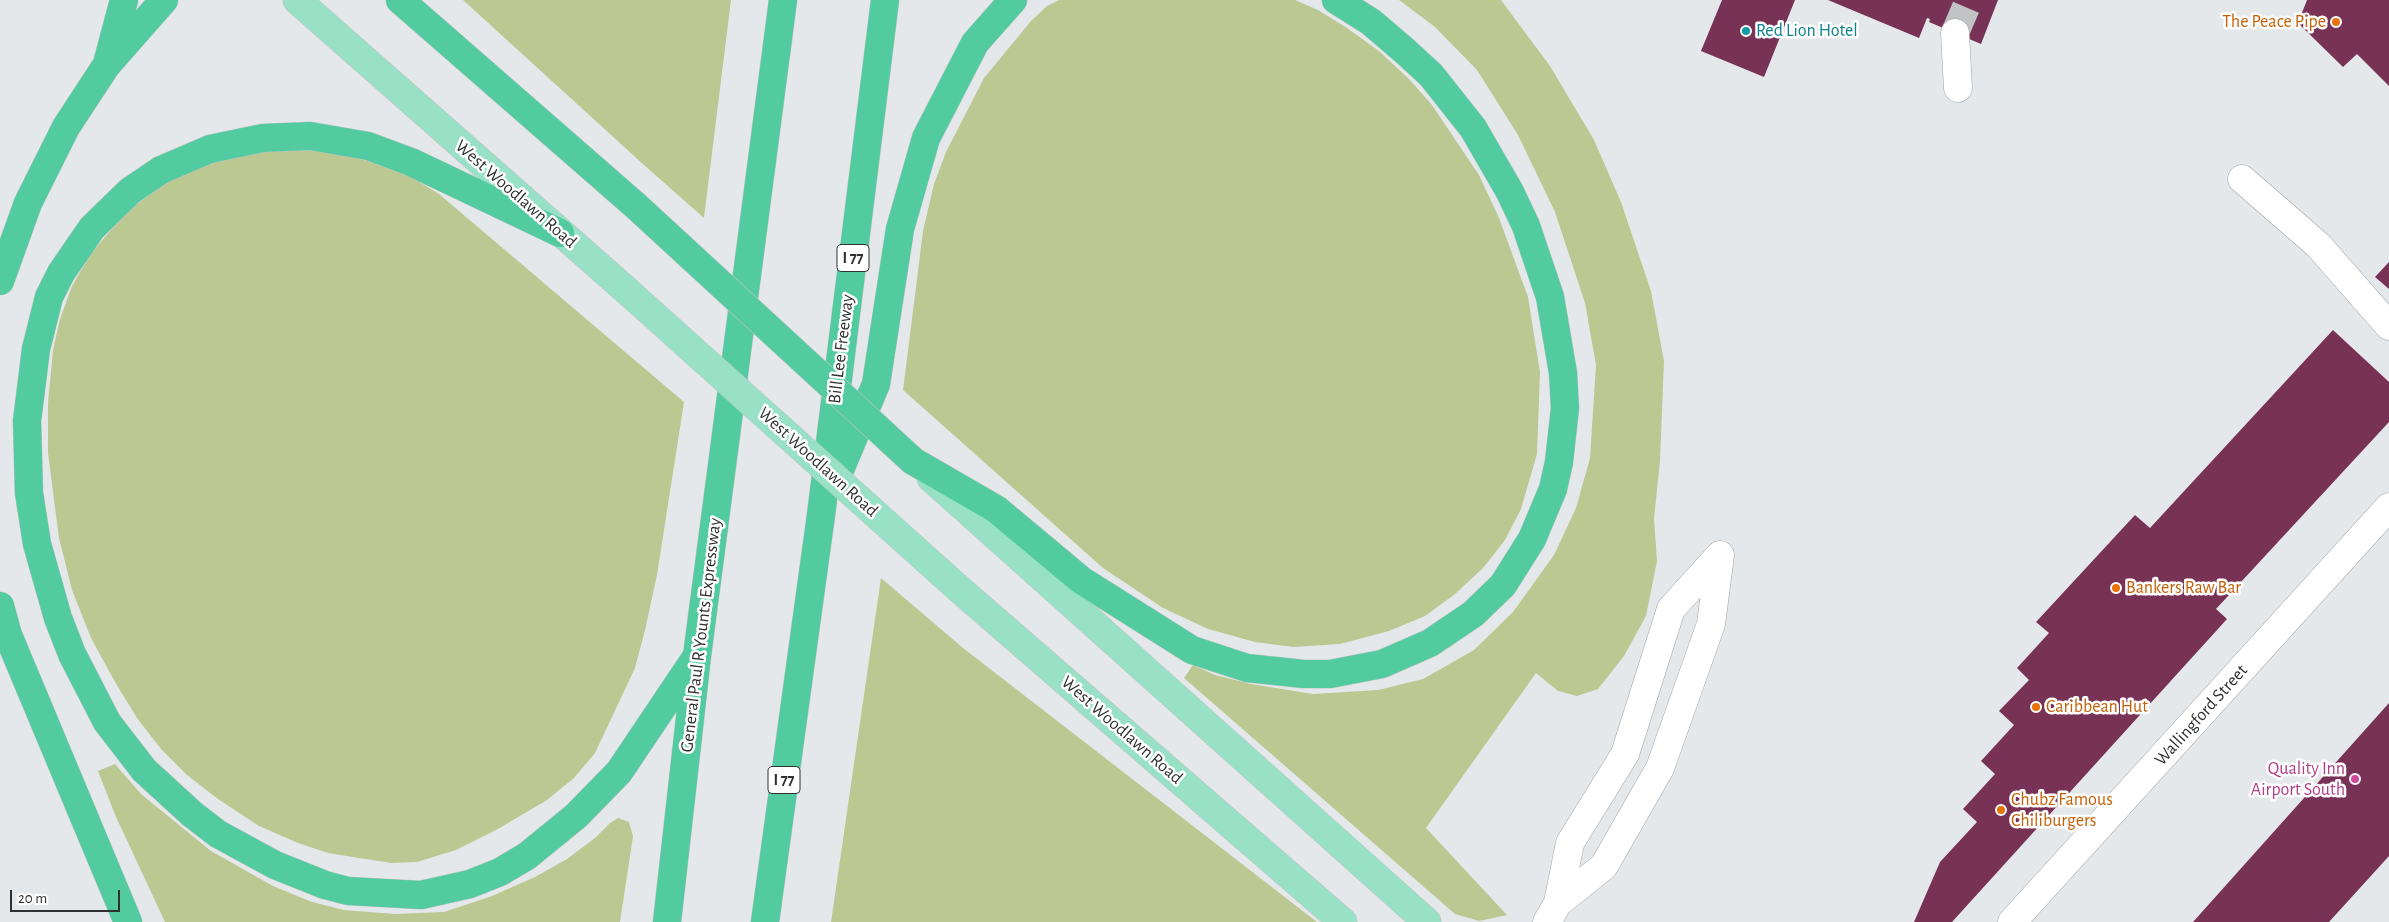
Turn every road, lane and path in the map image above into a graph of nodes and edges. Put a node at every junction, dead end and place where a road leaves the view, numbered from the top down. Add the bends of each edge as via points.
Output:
1 (124, 0) edge
2 (164, 0) edge
3 (296, 0) edge
4 (400, 0) edge
5 (783, 0) edge
6 (885, 0) edge
7 (1013, 0) edge
8 (1336, 0) edge
9 (1955, 33) tunnel mouth
10 (106, 66) junction
11 (1958, 88) dead end
12 (2242, 179) dead end
13 (560, 233) junction
14 (0, 281) edge
15 (2389, 326) edge
16 (971, 503) junction
17 (2389, 507) edge
18 (820, 515) junction
19 (0, 606) edge
20 (698, 656) junction
21 (1552, 913) edge
22 (128, 922) edge
23 (667, 922) edge
24 (765, 922) edge
25 (1343, 922) edge
26 (1428, 922) edge
27 (2012, 922) edge

1 - 10 highway
2 - 10 highway
3 - 13 main road, West Woodlawn Road
4 - 16 highway, bridge via 636,206 913,461
5 - 20 highway, General Paul R Younts Expressway
6 - 18 highway, Bill Lee Freeway / I 77
7 - 18 highway via 975,43 926,138 900,229 876,384
8 - 16 highway via 1371,22 1431,75 1473,128 1526,226 1550,297 1563,373 1565,408 1560,462 1553,489 1532,539 1503,585 1473,614 1430,644 1382,664 1330,674 1247,668 1192,650 1081,580 996,509
9 - 11 street
10 - 14 highway via 66,127 28,203
12 - 15 street via 2318,245
13 - 20 highway via 411,162 368,146 310,136 263,138 210,149 161,170 130,191 92,228 61,273 49,297 36,350 27,421 29,493 37,544 58,618 72,654 107,722 144,770 218,834 275,865 348,891 421,895 470,884 528,856 576,816 619,772
13 - 25 main road, West Woodlawn Road, bridge via 958,588
16 - 26 main road
17 - 27 street, Wallingford Street
18 - 24 highway, Bill Lee Freeway / I 77
19 - 22 highway via 8,635
20 - 23 highway, General Paul R Younts Expressway
21 - 21 street via 1604,866 1660,768 1710,624 1720,555 1671,609 1625,754 1570,843

